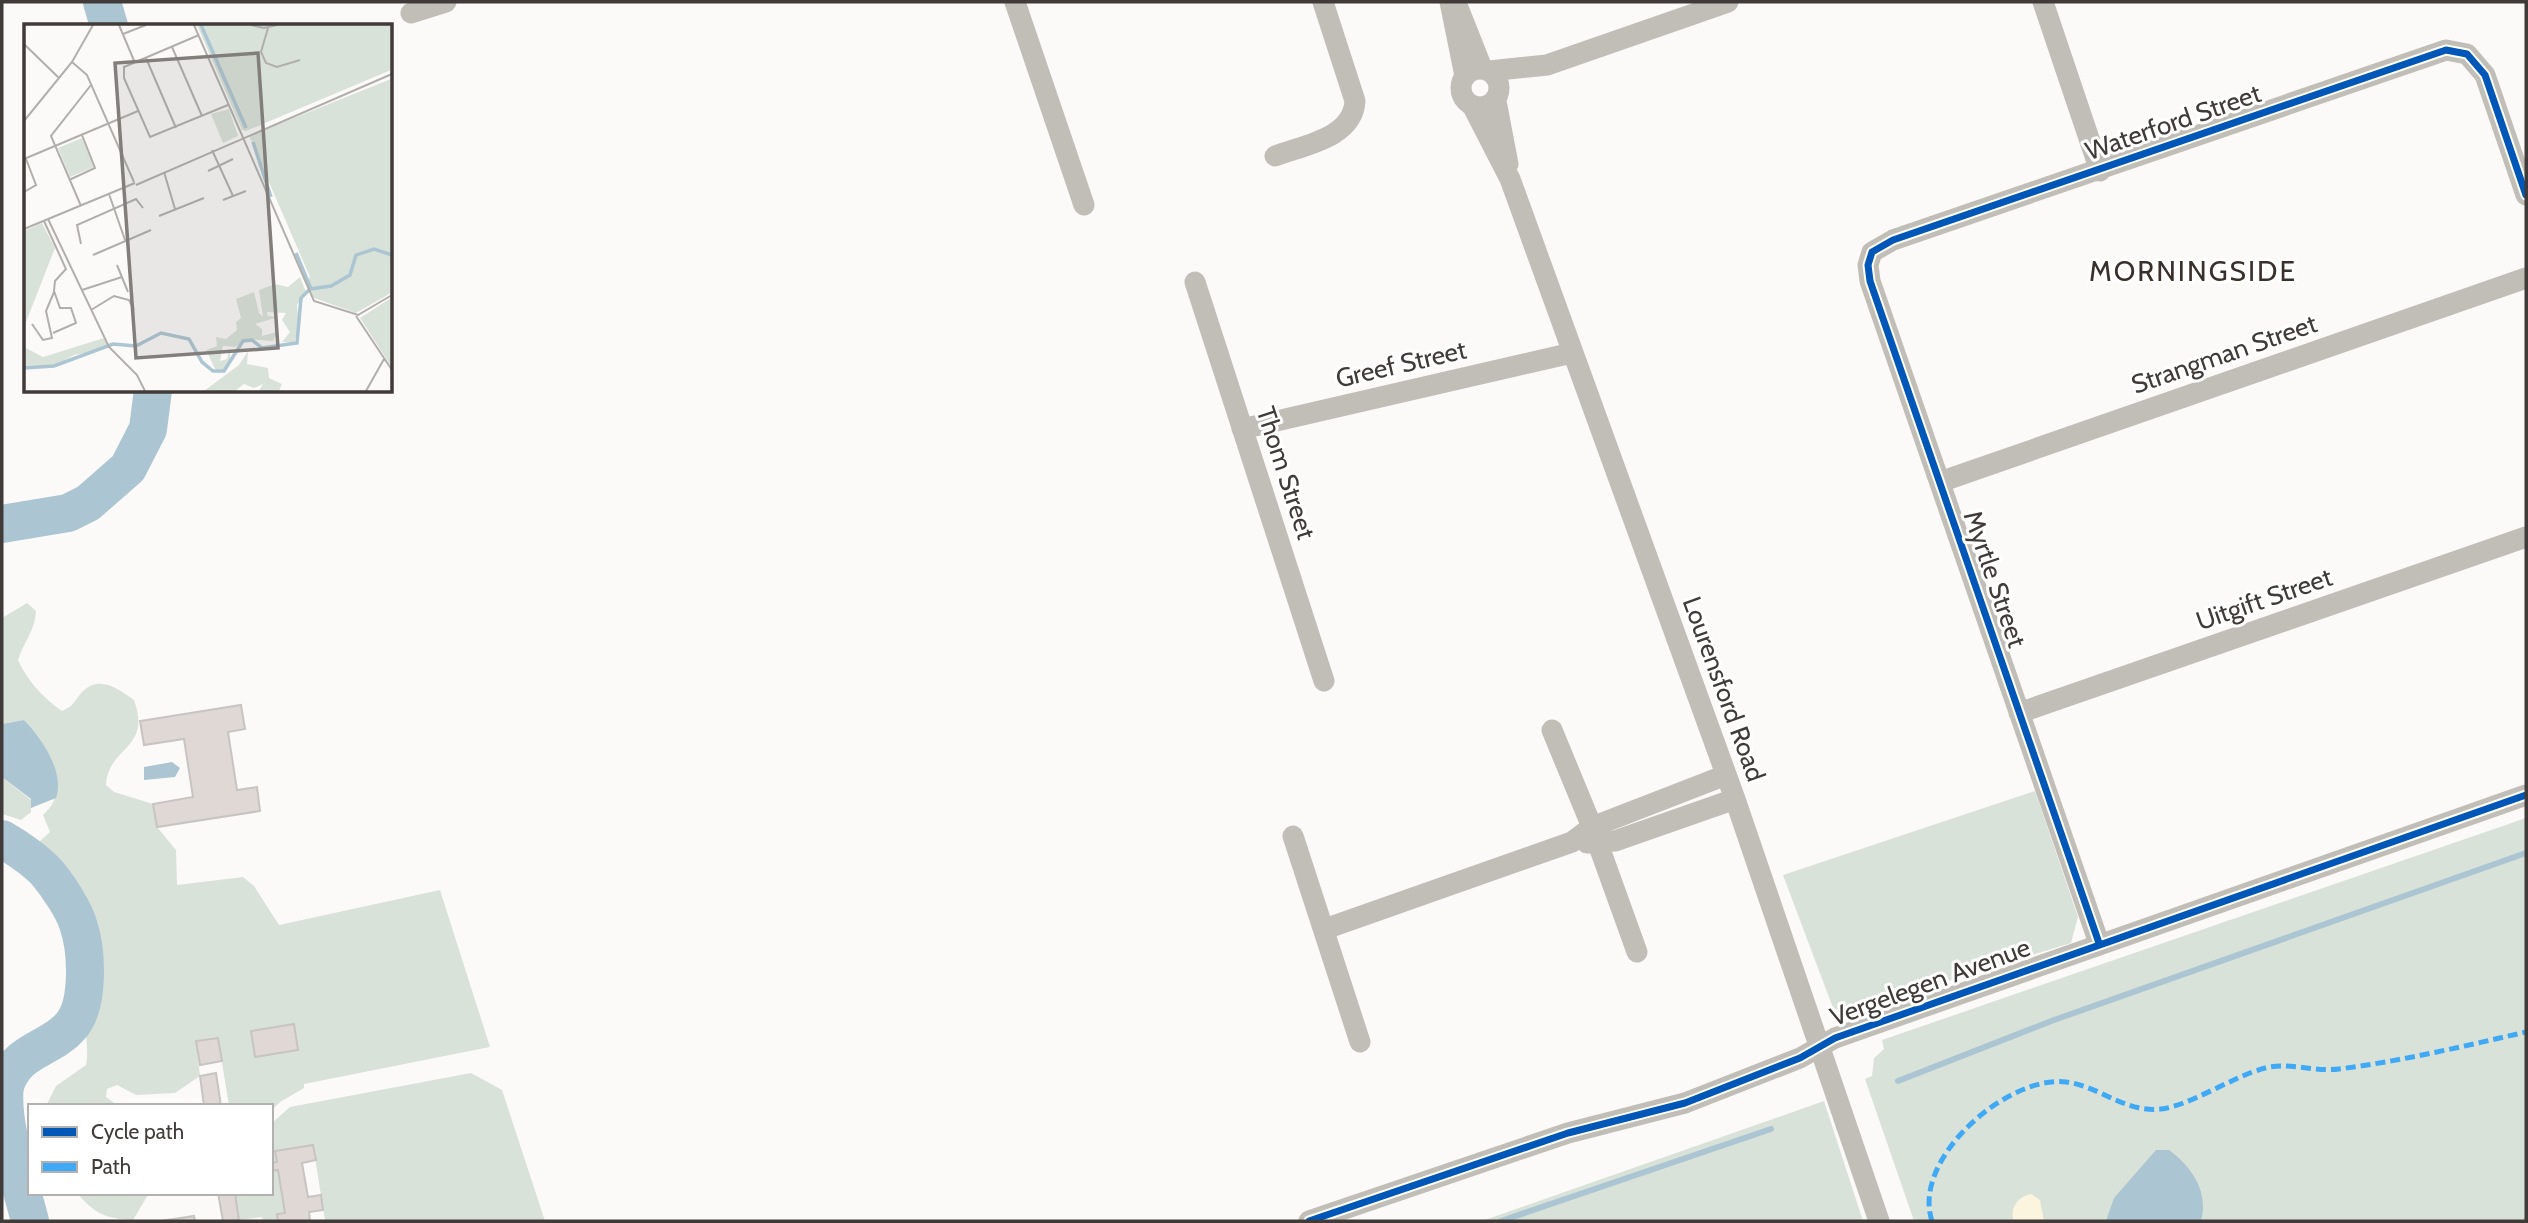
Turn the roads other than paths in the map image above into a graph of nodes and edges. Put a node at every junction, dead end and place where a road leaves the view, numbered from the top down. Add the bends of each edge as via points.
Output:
1 (446, 2) edge
2 (1015, 2) edge
3 (1323, 2) edge
4 (1452, 2) edge
5 (1728, 2) edge
6 (2043, 2) edge
7 (411, 13) dead end
8 (1547, 65) junction
9 (1479, 72) junction
10 (1498, 97) junction
11 (1473, 107) junction
12 (1275, 156) dead end
13 (2522, 166) edge
14 (2100, 171) junction
15 (1510, 179) junction
16 (2526, 195) edge
17 (1084, 205) dead end
18 (1893, 240) joint
19 (2526, 278) edge
20 (1195, 282) dead end
21 (1572, 353) junction
22 (1242, 429) junction
23 (1940, 482) junction
24 (2526, 537) edge
25 (1324, 681) dead end
26 (2019, 713) junction
27 (1552, 730) dead end
28 (1726, 775) junction
29 (2526, 795) edge
30 (1735, 799) junction
31 (1293, 836) dead end
32 (1595, 836) junction
33 (1325, 929) junction
34 (2099, 943) junction
35 (1637, 952) dead end
36 (1360, 1042) dead end
37 (1818, 1046) junction
38 (1309, 1221) edge
39 (1879, 1221) edge

1 - 7 street
2 - 17 street
3 - 12 street via 1355,111 1345,127
4 - 9 street
5 - 8 street
6 - 14 street
8 - 9 street
8 - 10 street
9 - 10 street via 1499,80
9 - 11 street via 1461,88
10 - 11 street via 1485,107
10 - 15 street, Lourensford Road
11 - 15 street, Lourensford Road
13 - 14 street, Waterford Street via 2485,75 2467,54 2453,50 2436,52
13 - 16 street
14 - 18 street, Waterford Street
15 - 21 street, Lourensford Road
18 - 23 street, Myrtle Street via 1872,252 1870,281
19 - 23 street, Strangman Street
20 - 22 street, Thom Street
21 - 22 street, Greef Street
21 - 28 street, Lourensford Road
22 - 25 street, Thom Street
23 - 26 street, Myrtle Street
24 - 26 street, Uitgift Street
26 - 34 street, Myrtle Street
27 - 32 street
28 - 30 street, Lourensford Road
28 - 32 street
29 - 34 street, Vergelegen Avenue
30 - 32 street via 1648,830
30 - 37 street, Lourensford Road
31 - 33 street
32 - 33 street
32 - 35 street
33 - 36 street
34 - 37 street, Vergelegen Avenue
37 - 38 street, Vergelegen Avenue via 1800,1058 1685,1103 1569,1133
37 - 39 street, Lourensford Road

